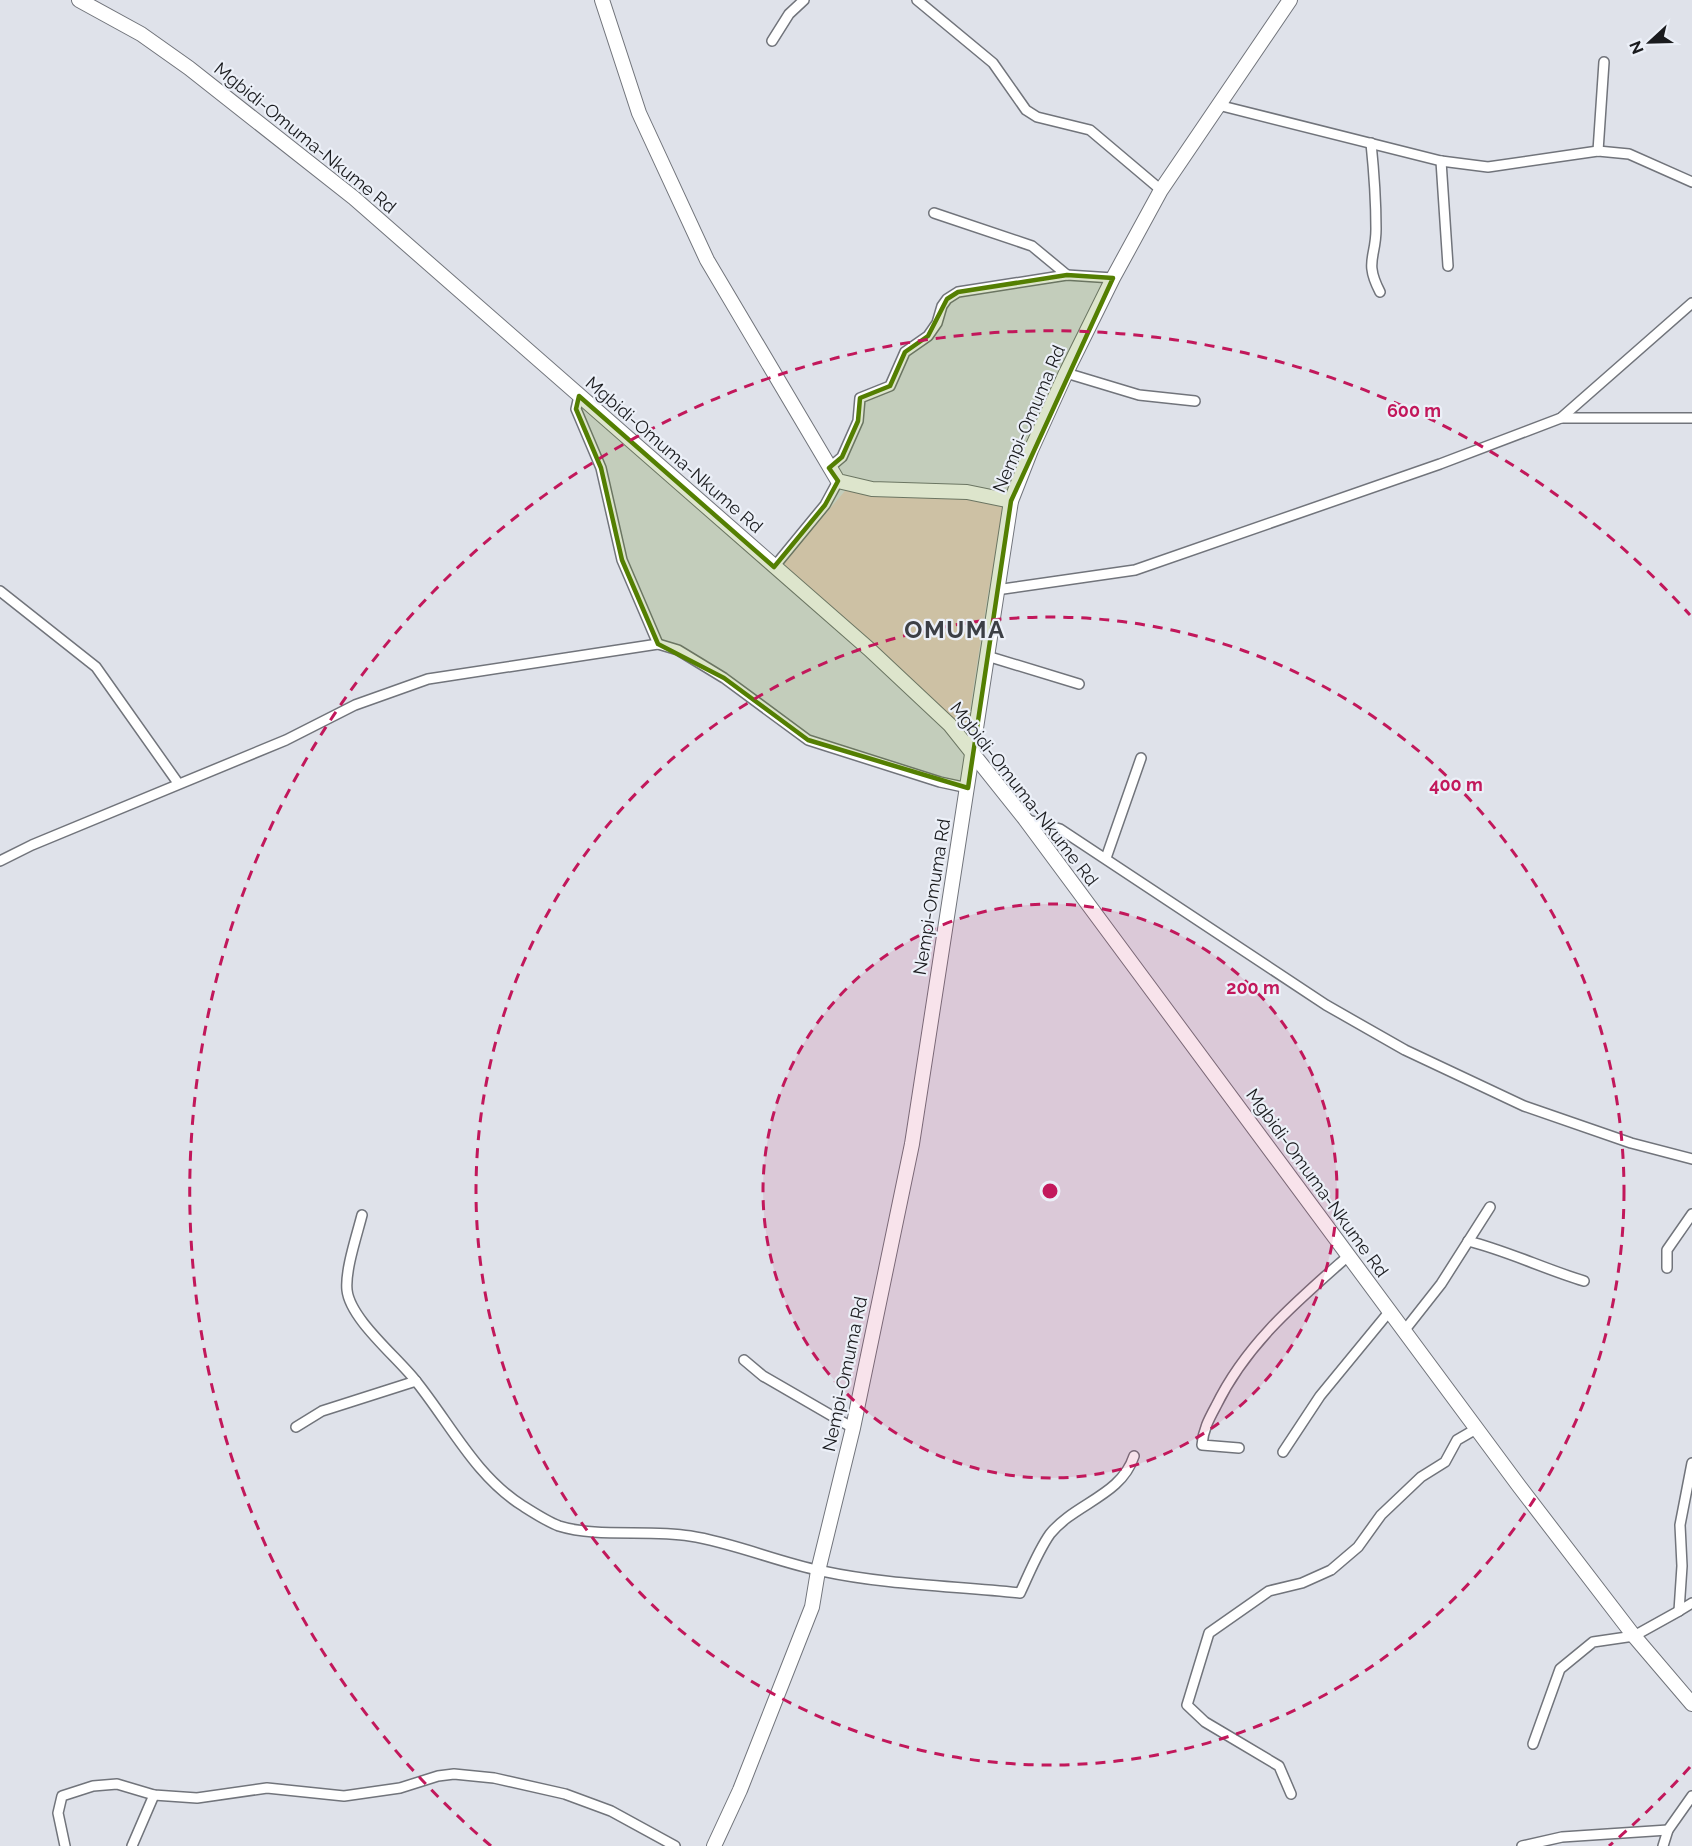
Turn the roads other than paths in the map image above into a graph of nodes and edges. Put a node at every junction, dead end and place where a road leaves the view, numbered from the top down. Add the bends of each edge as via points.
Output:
1 (79, 0) edge
2 (602, 0) edge
3 (804, 0) edge
4 (918, 0) edge
5 (1290, 0) edge
6 (772, 41) dead end
7 (1604, 62) dead end
8 (1218, 105) junction
9 (1371, 143) junction
10 (1599, 151) junction
11 (1441, 161) junction
12 (1692, 182) edge
13 (1161, 190) junction
14 (934, 213) dead end
15 (1448, 266) dead end
16 (1067, 275) junction
17 (1113, 278) junction
18 (1380, 292) dead end
19 (1692, 303) edge
20 (1066, 373) junction
21 (579, 396) junction
22 (1195, 401) dead end
23 (1561, 418) junction
24 (1692, 418) edge
25 (829, 468) junction
26 (838, 481) junction
27 (1011, 501) junction
28 (774, 567) junction
29 (996, 590) junction
30 (0, 591) edge
31 (658, 644) junction
32 (987, 656) junction
33 (1079, 684) dead end
34 (972, 752) junction
35 (1141, 758) dead end
36 (178, 783) junction
37 (968, 788) junction
38 (1025, 819) junction
39 (1106, 858) junction
40 (0, 861) edge
41 (1692, 1159) edge
42 (1490, 1207) dead end
43 (1692, 1214) edge
44 (362, 1215) dead end
45 (1468, 1241) junction
46 (1347, 1257) junction
47 (1667, 1268) dead end
48 (1584, 1281) dead end
49 (1389, 1312) junction
50 (1404, 1332) junction
51 (744, 1360) dead end
52 (416, 1381) junction
53 (296, 1427) dead end
54 (853, 1428) junction
55 (1476, 1429) junction
56 (1239, 1448) dead end
57 (1283, 1452) dead end
58 (1134, 1456) dead end
59 (1692, 1463) edge
60 (818, 1571) junction
61 (1692, 1603) edge
62 (1679, 1611) junction
63 (1634, 1636) junction
64 (1692, 1704) edge
65 (1533, 1744) dead end
66 (1291, 1794) dead end
67 (154, 1795) junction
68 (1692, 1796) edge
69 (1668, 1830) junction
70 (65, 1846) edge
71 (132, 1846) edge
72 (675, 1846) edge
73 (714, 1846) edge
74 (1522, 1846) edge
75 (1663, 1846) edge

1 - 21 street, Mgbidi-Omuma-Nkume Rd via 141,34 354,198
2 - 25 street via 639,113 707,260
3 - 6 street via 789,14
4 - 13 street via 993,63 1026,110 1037,117 1090,130
5 - 8 street, Nempi-Omuma Rd
7 - 10 street
8 - 9 street
8 - 13 street, Nempi-Omuma Rd
9 - 11 street
9 - 18 street via 1376,232 1370,263
10 - 11 street via 1488,167
10 - 12 street via 1629,154
11 - 15 street
13 - 17 street, Nempi-Omuma Rd
14 - 16 street via 1032,246
16 - 17 street
16 - 25 street via 958,292 947,299 928,336 905,352 890,386 860,398 858,421 842,457
17 - 20 street, Nempi-Omuma Rd
19 - 23 street
20 - 22 street via 1139,395
20 - 27 street, Nempi-Omuma Rd
21 - 28 street, Mgbidi-Omuma-Nkume Rd
21 - 31 street via 576,409 601,468 622,560
23 - 24 street
23 - 29 street via 1135,570
25 - 26 street
26 - 27 street via 872,489 967,492
26 - 28 street via 825,505
27 - 29 street, Nempi-Omuma Rd
28 - 34 street, Mgbidi-Omuma-Nkume Rd via 915,691
29 - 32 street, Nempi-Omuma Rd
30 - 36 street via 96,667
31 - 36 street via 428,679 355,705 286,740
31 - 37 street via 678,650 724,678 808,740
32 - 33 street
32 - 34 street, Nempi-Omuma Rd
34 - 37 street, Nempi-Omuma Rd
34 - 38 street, Mgbidi-Omuma-Nkume Rd
35 - 39 street
36 - 40 street
37 - 54 street, Nempi-Omuma Rd via 912,1144
38 - 39 street via 1060,829
38 - 46 street, Mgbidi-Omuma-Nkume Rd
39 - 41 street via 1312,996 1405,1050 1524,1106 1631,1143
42 - 45 street
43 - 47 street via 1667,1250
44 - 52 street via 347,1290 363,1322
45 - 48 street
45 - 50 street
46 - 49 street, Mgbidi-Omuma-Nkume Rd
46 - 56 street via 1267,1330 1228,1380 1203,1431 1202,1445
49 - 50 street, Mgbidi-Omuma-Nkume Rd
49 - 57 street via 1320,1396
50 - 55 street, Mgbidi-Omuma-Nkume Rd
51 - 54 street via 763,1376
52 - 53 street via 322,1411
52 - 60 street via 487,1477 523,1506 559,1525 591,1531 667,1532 702,1538
54 - 60 street, Nempi-Omuma Rd
55 - 63 street, Mgbidi-Omuma-Nkume Rd
55 - 66 street via 1457,1440 1445,1462 1420,1477 1381,1515 1358,1547 1331,1570 1302,1583 1269,1591 1209,1633 1187,1705 1205,1722 1279,1767
58 - 60 street via 1129,1471 1107,1492 1050,1534 1020,1593 867,1580
59 - 62 street via 1680,1525
60 - 73 street, Nempi-Omuma Rd via 812,1606
61 - 62 street
62 - 63 street
63 - 64 street, Mgbidi-Omuma-Nkume Rd
63 - 65 street via 1593,1642 1560,1669
67 - 70 street via 117,1784 93,1786 62,1796 58,1813
67 - 71 street
67 - 72 street via 197,1798 267,1788 344,1796 399,1788 438,1776 464,1775 565,1794 611,1811
68 - 69 street
69 - 74 street via 1562,1837
69 - 75 street

